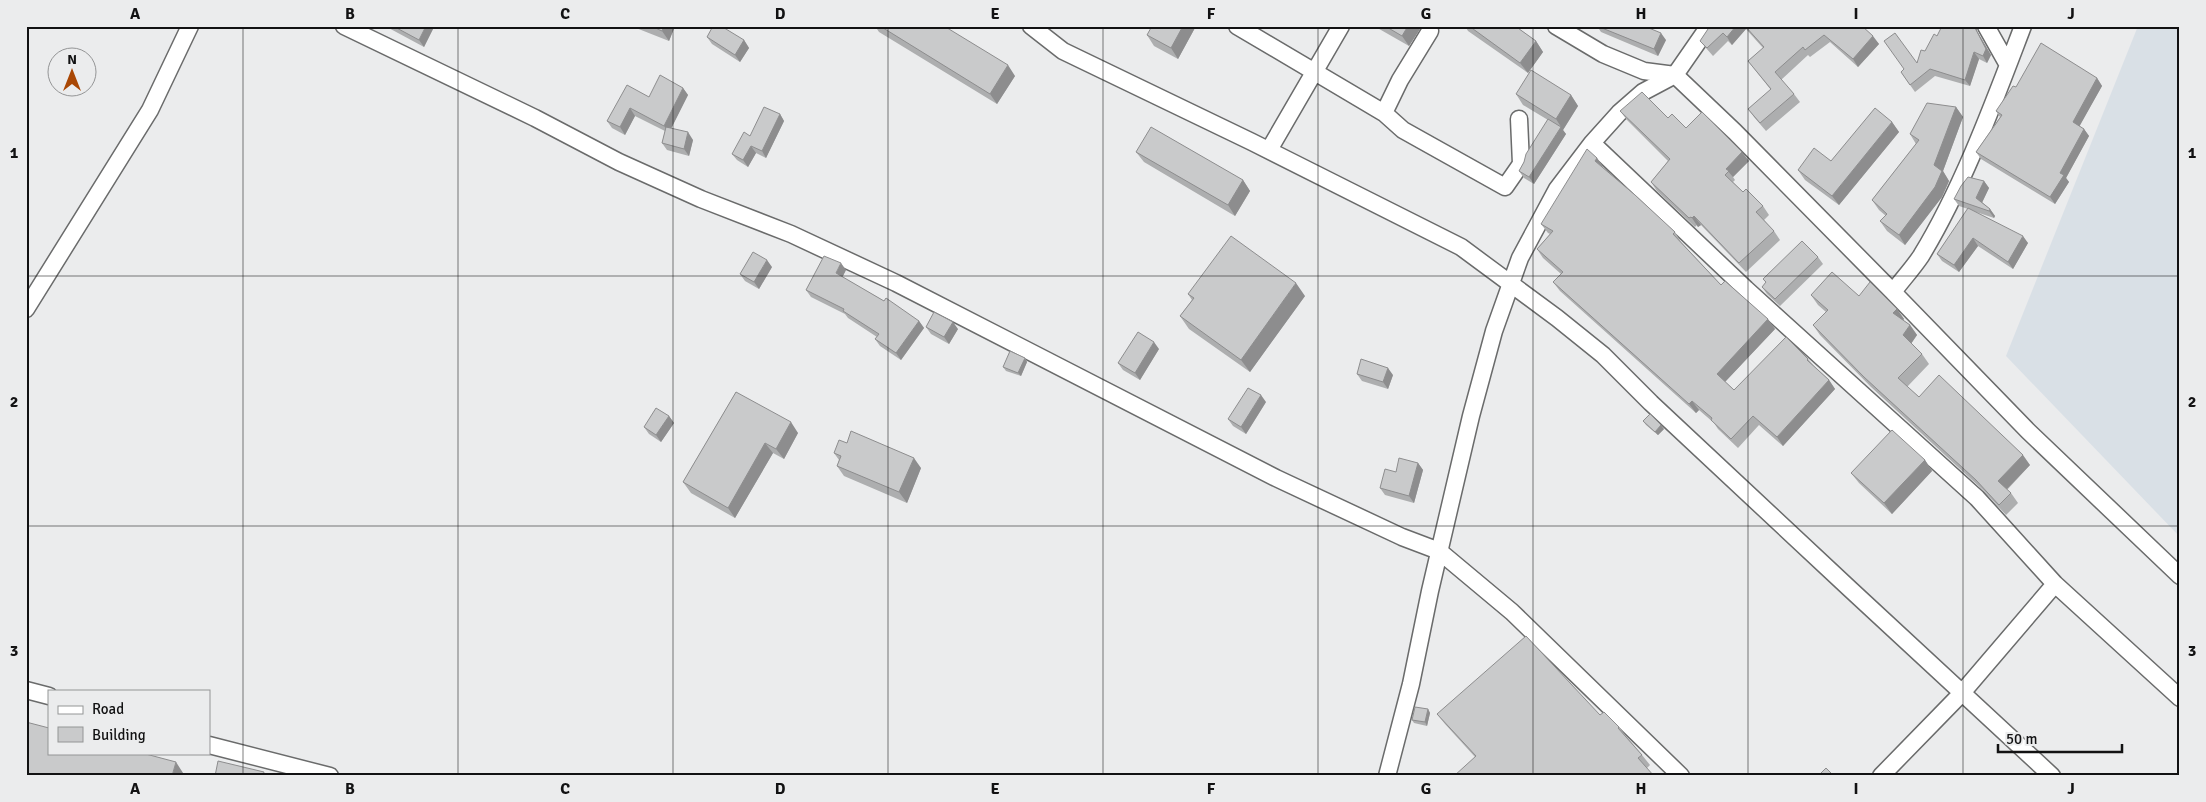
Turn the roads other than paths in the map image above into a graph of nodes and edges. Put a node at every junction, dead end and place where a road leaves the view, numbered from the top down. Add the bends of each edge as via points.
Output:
1 (190, 26) edge
2 (345, 26) edge
3 (1031, 26) edge
4 (1237, 26) edge
5 (1341, 26) edge
6 (1556, 26) edge
7 (1709, 26) edge
8 (1986, 26) edge
9 (2024, 26) edge
10 (1430, 31) dead end
11 (2008, 65) junction
12 (1314, 72) junction
13 (1675, 75) junction
14 (1384, 113) junction
15 (1519, 119) dead end
16 (1592, 143) junction
17 (1269, 150) junction
18 (1511, 285) junction
19 (1894, 292) junction
20 (26, 309) edge
21 (1440, 551) junction
22 (2180, 576) edge
23 (2055, 584) junction
24 (26, 690) edge
25 (1961, 694) junction
26 (48, 696) edge
27 (2180, 698) edge
28 (210, 745) edge
29 (330, 776) edge
30 (1387, 776) edge
31 (1681, 776) edge
32 (1881, 776) edge
33 (2052, 776) edge

1 - 20 street via 150,110
2 - 21 street via 619,162 791,234 896,283 1276,478 1402,537
3 - 17 street via 1063,51
4 - 12 street
5 - 12 street
6 - 13 street via 1603,54 1644,71
7 - 13 street
8 - 11 street
9 - 11 street
10 - 14 street
11 - 19 street via 1952,196 1920,256
12 - 14 street
12 - 17 street
13 - 16 street via 1643,92
13 - 19 street
14 - 15 street via 1403,130 1505,187 1521,164
16 - 18 street via 1557,189 1520,258
16 - 23 street via 1746,289 1977,498
17 - 18 street via 1461,247
18 - 21 street via 1494,331
18 - 25 street via 1603,355 1651,404
19 - 22 street via 2028,431
21 - 30 street
21 - 31 street via 1512,612
23 - 25 street
23 - 27 street
24 - 26 street
25 - 32 street
25 - 33 street
28 - 29 street

